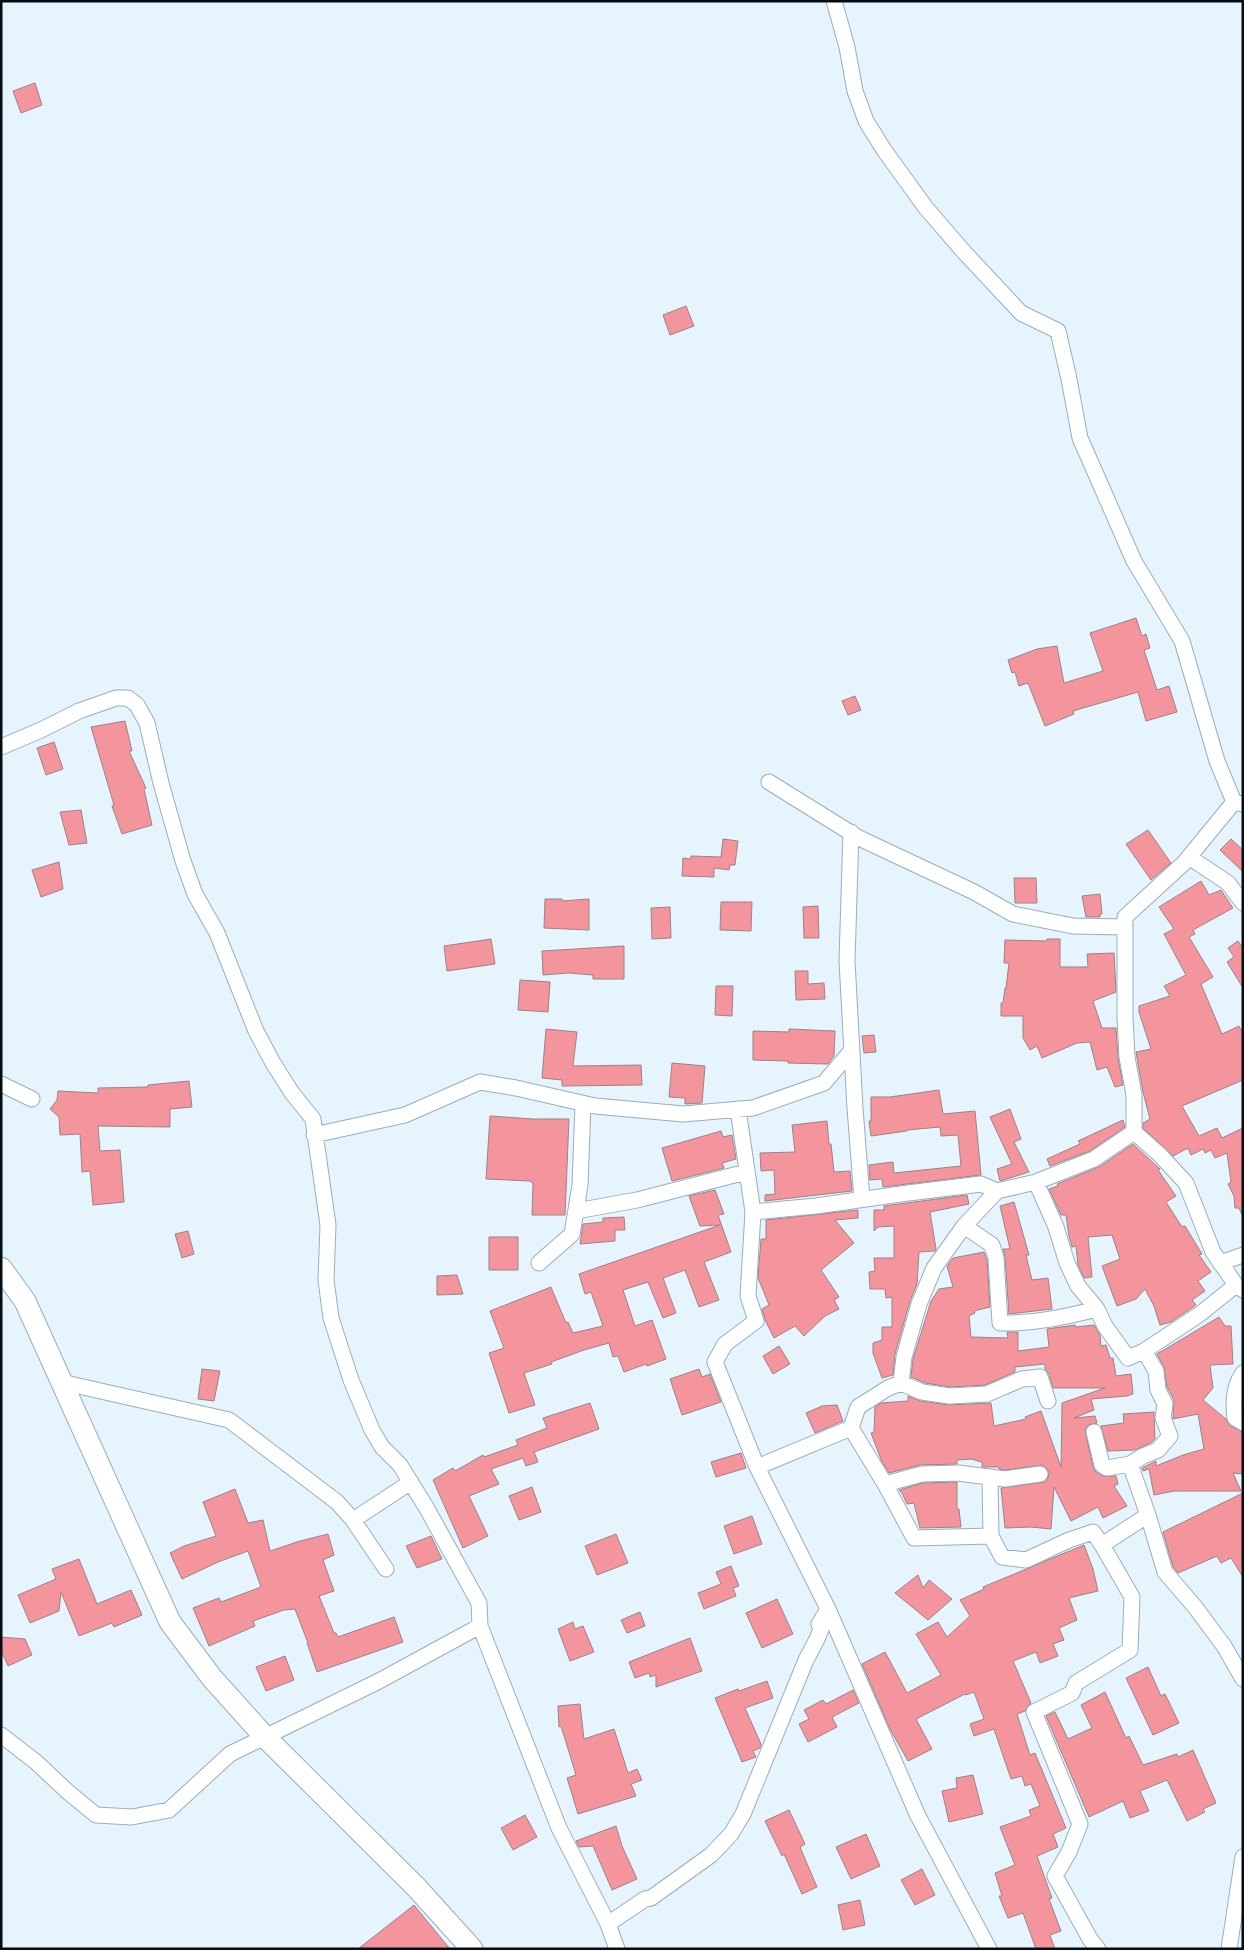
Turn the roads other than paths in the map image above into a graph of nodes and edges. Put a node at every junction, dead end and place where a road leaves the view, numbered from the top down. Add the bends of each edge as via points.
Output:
1 (834, 1) edge
2 (1, 747) edge
3 (769, 782) dead end
4 (1238, 803) edge
5 (850, 832) junction
6 (1189, 857) junction
7 (1243, 904) edge
8 (1124, 927) junction
9 (852, 1050) junction
10 (1, 1084) edge
11 (32, 1098) dead end
12 (583, 1104) junction
13 (738, 1109) junction
14 (1134, 1132) junction
15 (314, 1135) junction
16 (746, 1172) junction
17 (1036, 1182) junction
18 (997, 1191) junction
19 (862, 1199) junction
20 (576, 1211) junction
21 (753, 1212) junction
22 (964, 1226) junction
23 (1243, 1255) edge
24 (539, 1263) dead end
25 (1220, 1263) junction
26 (1, 1268) edge
27 (1239, 1288) edge
28 (1097, 1309) junction
29 (1144, 1351) junction
30 (1243, 1373) edge
31 (61, 1382) junction
32 (901, 1384) junction
33 (1048, 1401) dead end
34 (1243, 1423) edge
35 (850, 1428) junction
36 (1094, 1432) dead end
37 (1130, 1464) junction
38 (757, 1467) junction
39 (1040, 1474) dead end
40 (990, 1477) junction
41 (411, 1482) junction
42 (885, 1484) junction
43 (1148, 1515) junction
44 (353, 1520) junction
45 (991, 1536) junction
46 (1102, 1545) junction
47 (386, 1569) dead end
48 (828, 1609) junction
49 (480, 1626) junction
50 (1243, 1679) edge
51 (1, 1735) edge
52 (265, 1737) junction
53 (1243, 1857) edge
54 (608, 1924) junction
55 (472, 1949) edge
56 (617, 1949) edge
57 (989, 1949) edge
58 (1098, 1949) edge
59 (1229, 1949) edge

1 - 4 street via 855,90 866,120 884,150 926,208 1021,313 1058,331 1080,438 1134,561 1182,641 1217,761
2 - 15 street via 104,701 128,698 137,705 147,723 182,861 195,894 217,933 256,1030 273,1063 313,1119
3 - 5 street
4 - 6 street
5 - 8 street via 1013,914 1073,926
5 - 9 street via 847,961
6 - 7 street via 1228,883
6 - 8 street via 1125,917
8 - 14 street via 1126,1047 1134,1095
9 - 13 street via 824,1083 753,1108
9 - 19 street
10 - 11 street
12 - 13 street via 683,1114
12 - 15 street via 480,1082 405,1115
12 - 20 street
13 - 16 street
14 - 17 street via 1094,1159
14 - 25 street via 1160,1154 1186,1184
15 - 41 street via 328,1225 326,1280 331,1318 372,1430 382,1448
16 - 20 street via 636,1200
16 - 21 street
17 - 18 street
17 - 28 street via 1078,1286
18 - 19 street via 982,1184
18 - 22 street
19 - 21 street
20 - 24 street via 572,1234
21 - 38 street via 748,1296 756,1320 725,1344 715,1362
22 - 28 street via 992,1245 996,1258 1000,1323 1056,1319
22 - 32 street via 934,1268 919,1304 904,1357
23 - 25 street
25 - 27 street
26 - 31 street via 25,1301
27 - 29 street
28 - 29 street via 1128,1358
29 - 37 street via 1156,1371 1158,1390 1164,1404 1163,1418 1170,1436 1158,1450
30 - 34 street via 1235,1393 1234,1410 1235,1418
31 - 44 street via 229,1420 337,1502
31 - 52 street via 170,1622 212,1678
32 - 33 street via 922,1392 950,1396 987,1394 1040,1376
32 - 35 street via 888,1388 858,1407
35 - 38 street
35 - 42 street
36 - 37 street via 1102,1465 1107,1468
37 - 43 street
38 - 48 street
39 - 40 street via 1005,1479
40 - 42 street via 958,1473 922,1474
40 - 45 street
41 - 44 street
41 - 49 street via 479,1602
42 - 45 street via 914,1538
43 - 46 street
43 - 50 street via 1165,1572 1196,1607
44 - 47 street
45 - 46 street via 1002,1557 1026,1560 1094,1532
46 - 58 street via 1132,1597 1130,1650 1076,1683 1072,1693 1034,1712 1080,1824 1070,1852 1055,1876
48 - 54 street via 819,1624 821,1629 752,1794 731,1834 696,1866
48 - 57 street via 918,1816
49 - 52 street
49 - 54 street via 559,1828
51 - 52 street via 96,1816 132,1817 169,1810 230,1754
52 - 55 street via 417,1888
53 - 59 street
54 - 56 street

